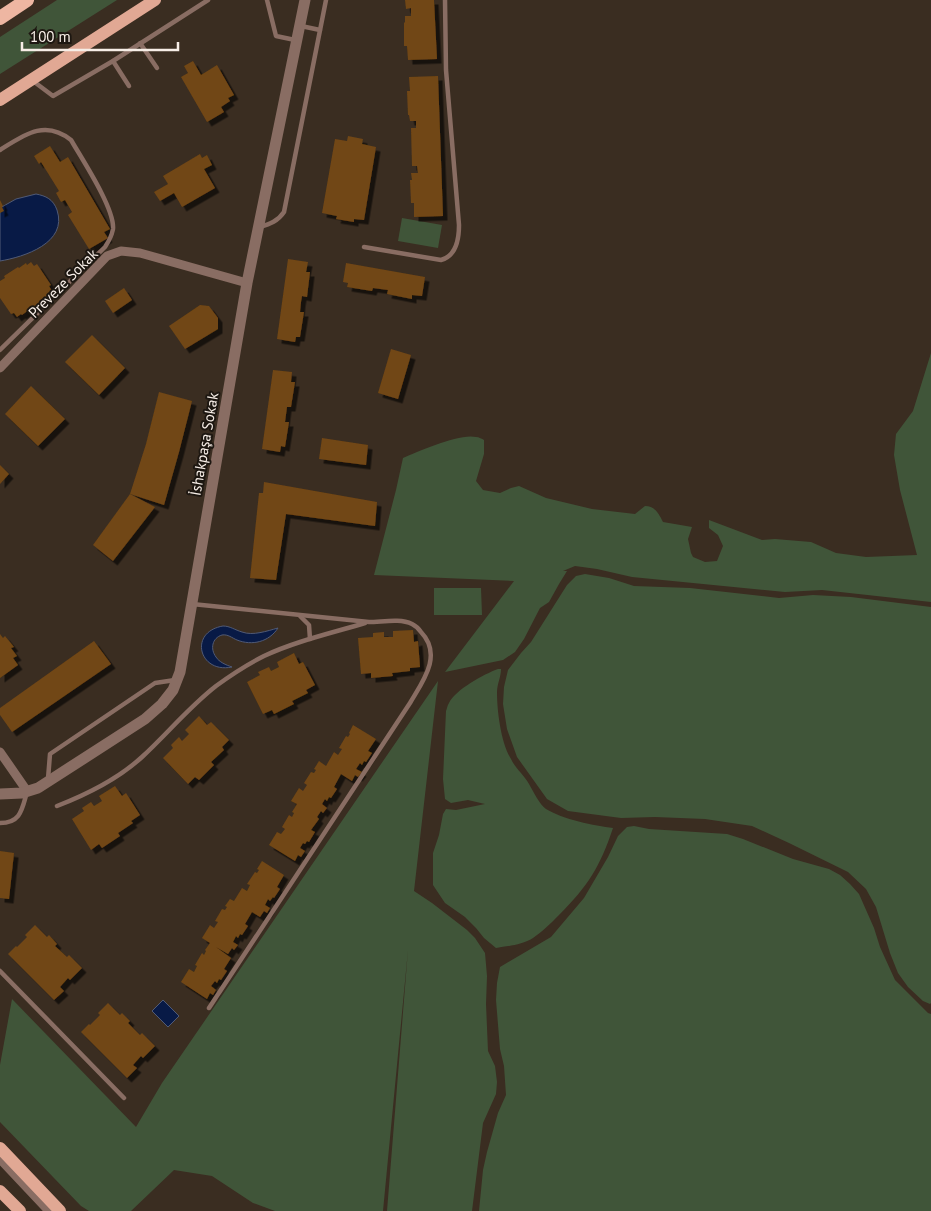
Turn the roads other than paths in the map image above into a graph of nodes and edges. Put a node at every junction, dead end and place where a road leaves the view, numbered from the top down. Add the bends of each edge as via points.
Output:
1 (27, 0) edge
2 (155, 0) edge
3 (208, 0) edge
4 (267, 0) edge
5 (305, 0) edge
6 (326, 0) edge
7 (445, 0) edge
8 (0, 18) edge
9 (300, 26) junction
10 (320, 30) junction
11 (296, 40) junction
12 (140, 44) junction
13 (113, 62) junction
14 (157, 68) dead end
15 (32, 80) junction
16 (129, 86) dead end
17 (0, 100) edge
18 (0, 150) edge
19 (258, 228) junction
20 (364, 247) dead end
21 (247, 284) junction
22 (0, 350) edge
23 (0, 368) edge
24 (192, 604) junction
25 (299, 615) junction
26 (369, 622) junction
27 (310, 640) junction
28 (177, 680) junction
29 (0, 752) edge
30 (47, 782) junction
31 (27, 791) junction
32 (0, 794) edge
33 (57, 806) dead end
34 (0, 823) edge
35 (0, 971) edge
36 (209, 1008) dead end
37 (124, 1098) dead end
38 (0, 1148) edge
39 (0, 1159) edge
40 (0, 1190) edge
41 (20, 1211) edge
42 (49, 1211) edge
43 (60, 1211) edge

1 - 8 highway
2 - 15 main road
3 - 12 lane
4 - 11 lane via 276,36
5 - 9 street, İshakpaşa Sokak
6 - 10 lane
7 - 20 lane via 446,70 459,235 454,250 448,258 441,260
9 - 10 lane
9 - 11 street, İshakpaşa Sokak
10 - 19 lane via 284,212 273,223
11 - 19 street, İshakpaşa Sokak
12 - 13 lane
12 - 14 lane
13 - 15 lane via 53,96
13 - 16 lane
15 - 17 main road
18 - 22 lane via 34,131 63,133 71,140 106,202 113,227 105,247
19 - 21 street, İshakpaşa Sokak
21 - 23 street, Preveze Sokak via 140,253 121,251 107,256
21 - 24 street, İshakpaşa Sokak
24 - 25 lane
24 - 28 street, İshakpaşa Sokak
25 - 26 lane
25 - 27 lane via 309,625
26 - 27 lane
26 - 36 lane via 398,622 418,629 432,651 429,670
27 - 33 lane via 265,656 240,670 215,687 116,777
28 - 30 street, İshakpaşa Sokak via 162,704 144,719
28 - 30 lane via 155,683 50,754
29 - 31 street
30 - 31 street, İshakpaşa Sokak
31 - 32 street, İshakpaşa Sokak
31 - 34 lane via 17,818
35 - 37 lane
38 - 43 main road
39 - 42 street
40 - 41 main road

